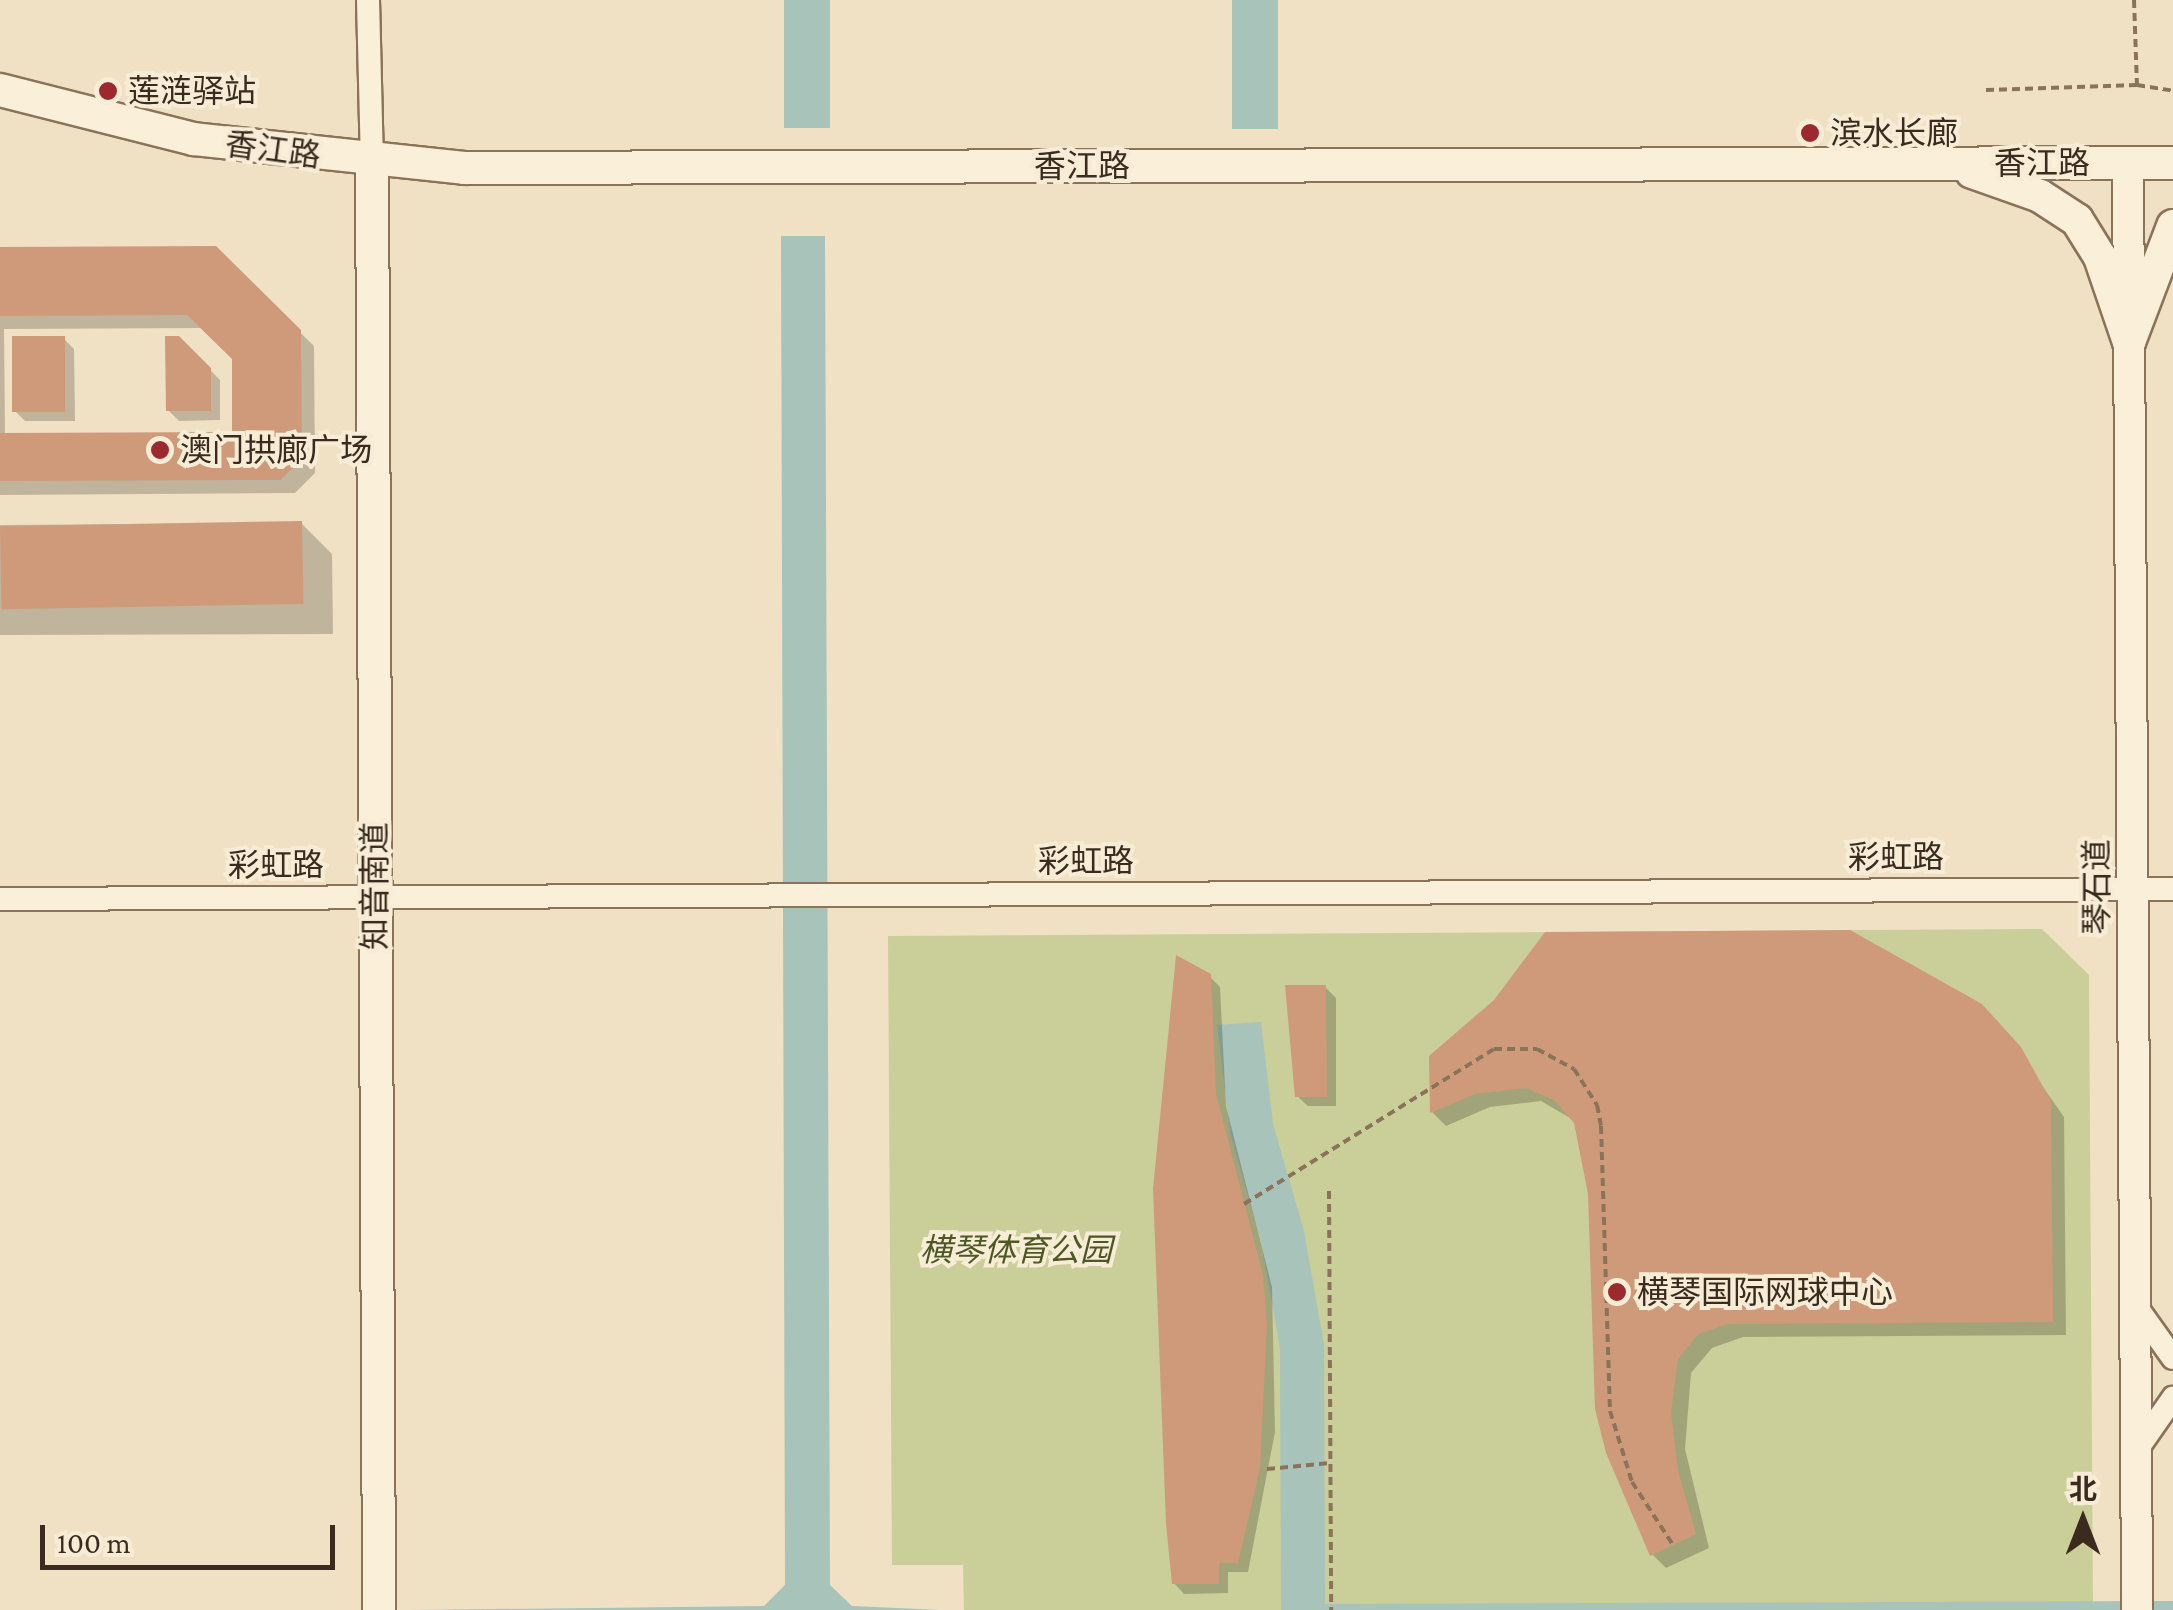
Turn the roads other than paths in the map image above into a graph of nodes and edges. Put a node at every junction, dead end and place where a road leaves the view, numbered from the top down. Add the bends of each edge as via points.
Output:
1 (368, 0) edge
2 (0, 90) edge
3 (2173, 162) edge
4 (372, 163) junction
5 (1948, 163) junction
6 (2128, 163) junction
7 (2173, 226) edge
8 (2129, 342) junction
9 (2173, 888) edge
10 (2132, 889) junction
11 (375, 897) junction
12 (0, 899) edge
13 (2135, 1305) junction
14 (2173, 1358) edge
15 (2173, 1398) edge
16 (2136, 1451) junction
17 (379, 1610) edge
18 (2137, 1610) edge

1 - 4 street
2 - 4 main road, 香江路 via 194,139
3 - 6 main road, 香江路
4 - 5 main road, 香江路
4 - 11 main road, 知音南道
5 - 6 main road, 香江路
5 - 8 main road via 2040,196 2078,220 2100,258
6 - 8 street, 琴石道
7 - 8 main road
8 - 10 street, 琴石道
9 - 10 street, 彩虹路
10 - 11 street, 彩虹路
10 - 13 street, 琴石道
11 - 12 street, 彩虹路
11 - 17 main road, 知音南道
13 - 14 street
13 - 16 street, 琴石道
15 - 16 street
16 - 18 street, 琴石道

